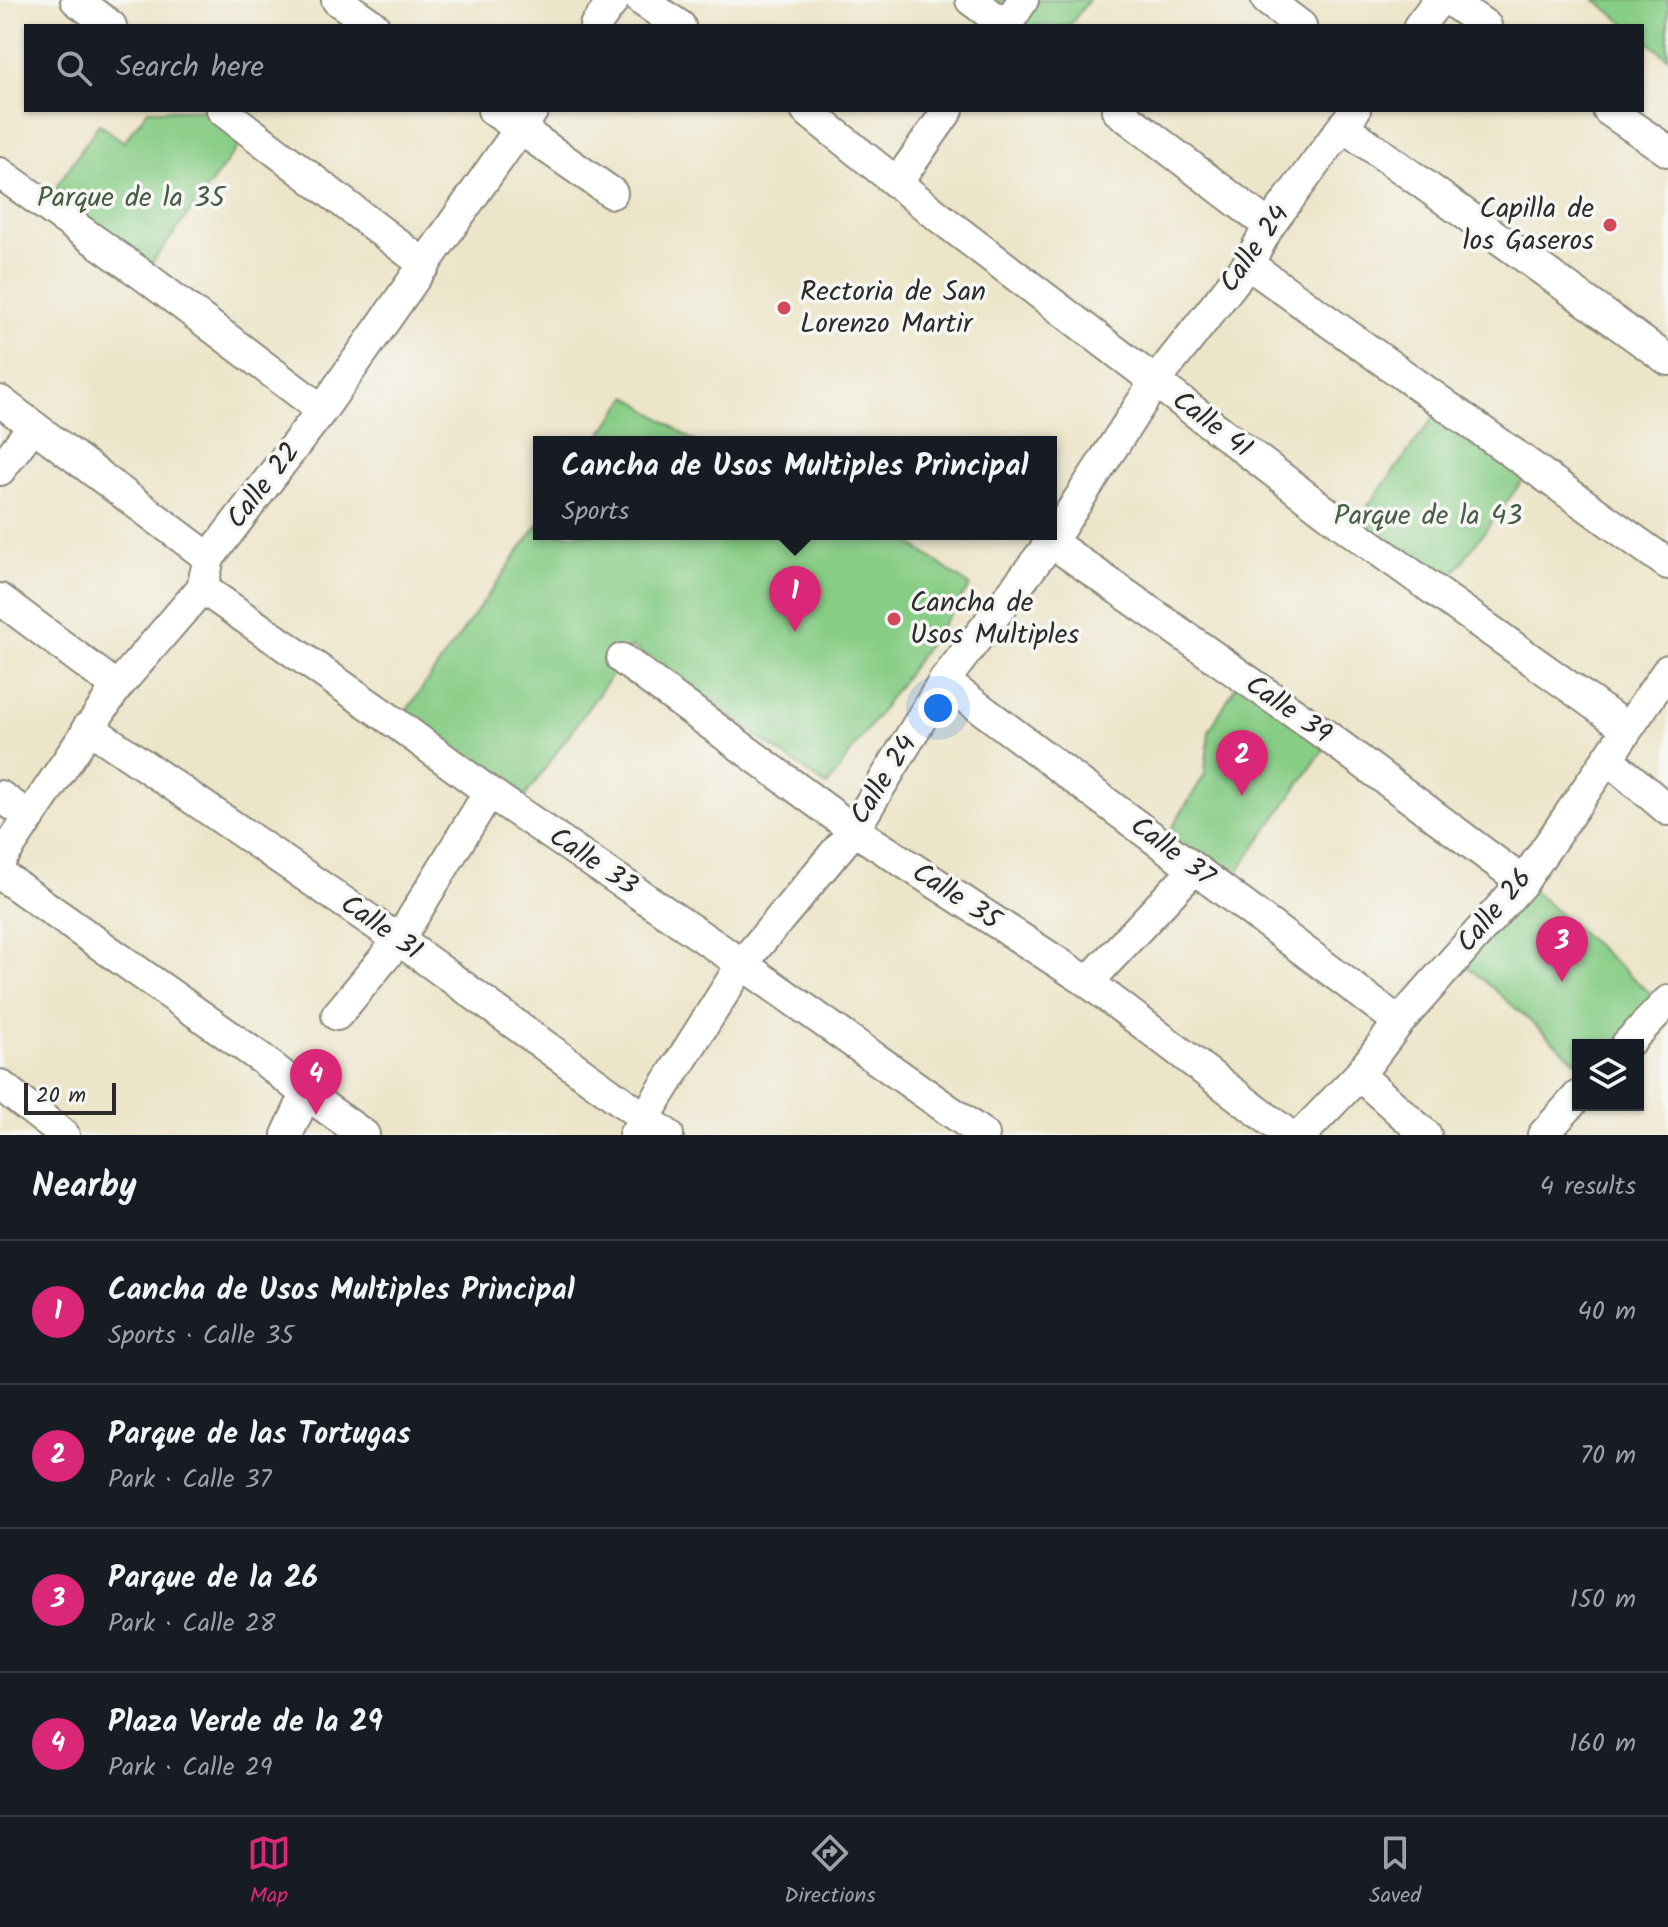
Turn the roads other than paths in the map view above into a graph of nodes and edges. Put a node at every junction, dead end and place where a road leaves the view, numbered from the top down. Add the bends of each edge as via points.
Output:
1 (76, 0) edge
2 (337, 0) edge
3 (614, 0) edge
4 (641, 0) edge
5 (971, 0) edge
6 (1023, 0) edge
7 (1267, 0) edge
8 (1439, 0) edge
9 (1449, 0) edge
10 (108, 24) edge
11 (371, 24) edge
12 (596, 24) edge
13 (677, 24) edge
14 (1003, 24) edge
15 (1007, 24) edge
16 (1298, 24) edge
17 (1421, 24) edge
18 (1483, 24) edge
19 (225, 112) edge
20 (501, 112) edge
21 (808, 112) edge
22 (947, 112) edge
23 (1120, 112) edge
24 (1611, 112) edge
25 (1350, 118) edge
26 (527, 119) edge
27 (1668, 151) edge
28 (0, 173) edge
29 (897, 183) junction
30 (612, 193) dead end
31 (1269, 226) junction
32 (1248, 264) junction
33 (425, 265) junction
34 (1668, 360) edge
35 (1155, 382) junction
36 (0, 401) edge
37 (322, 410) junction
38 (33, 426) junction
39 (0, 470) edge
40 (1057, 533) edge
41 (1051, 542) joint
42 (209, 558) junction
43 (1668, 564) edge
44 (202, 588) junction
45 (0, 599) edge
46 (622, 659) dead end
47 (1668, 670) edge
48 (944, 681) junction
49 (117, 687) junction
50 (88, 727) junction
51 (1627, 728) junction
52 (1608, 759) junction
53 (489, 792) junction
54 (0, 796) edge
55 (1668, 810) edge
56 (30, 817) junction
57 (854, 830) junction
58 (0, 861) edge
59 (1194, 869) junction
60 (0, 874) edge
61 (1523, 882) junction
62 (399, 940) junction
63 (742, 964) junction
64 (1088, 982) junction
65 (1668, 1001) edge
66 (337, 1015) dead end
67 (1399, 1022) junction
68 (1632, 1039) edge
69 (1359, 1075) junction
70 (0, 1085) edge
71 (306, 1094) junction
72 (1572, 1103) edge
73 (650, 1129) edge
74 (64, 1135) edge
75 (287, 1135) edge
76 (364, 1135) edge
77 (984, 1135) edge
78 (1289, 1135) edge
79 (1301, 1135) edge
80 (1426, 1135) edge
81 (1543, 1135) edge

1 - 10 street
2 - 11 street
3 - 12 street
4 - 13 street
5 - 14 street
6 - 15 street
7 - 16 street
8 - 17 street
9 - 18 street
19 - 33 street
20 - 26 street
21 - 29 street, Calle 41
22 - 29 street
23 - 31 street
24 - 27 street
25 - 31 street, Calle 24
25 - 34 street
26 - 30 street
26 - 33 street, Calle 22
28 - 37 street
29 - 35 street, Calle 41
31 - 32 street, Calle 24
32 - 35 street, Calle 24
32 - 43 street
33 - 37 street, Calle 22
35 - 40 street, Calle 24
35 - 51 street, Calle 41 via 1350,530
36 - 38 street
37 - 42 street, Calle 22
38 - 39 street
38 - 42 street
41 - 48 street, Calle 24
41 - 61 street, Calle 39
42 - 44 street, Calle 22
44 - 49 street, Calle 22
44 - 53 street, Calle 33
45 - 49 street
46 - 57 street, Calle 35
47 - 51 street, Calle 26
48 - 57 street, Calle 24
48 - 59 street, Calle 37
49 - 50 street, Calle 22
50 - 56 street, Calle 22
50 - 62 street, Calle 31
51 - 52 street, Calle 26
52 - 55 street
52 - 61 street, Calle 26
53 - 62 street
53 - 63 street, Calle 33
54 - 56 street
56 - 58 street, Calle 22
57 - 63 street, Calle 24
57 - 64 street, Calle 35
59 - 64 street
59 - 67 street, Calle 37
60 - 71 street
61 - 67 street, Calle 26
62 - 66 street
62 - 73 street, Calle 31
63 - 73 street, Calle 24
63 - 77 street, Calle 33
64 - 78 street, Calle 35
65 - 68 street
67 - 69 street, Calle 26
69 - 79 street, Calle 26
69 - 80 street
70 - 74 street
71 - 75 street
71 - 76 street
72 - 81 street

